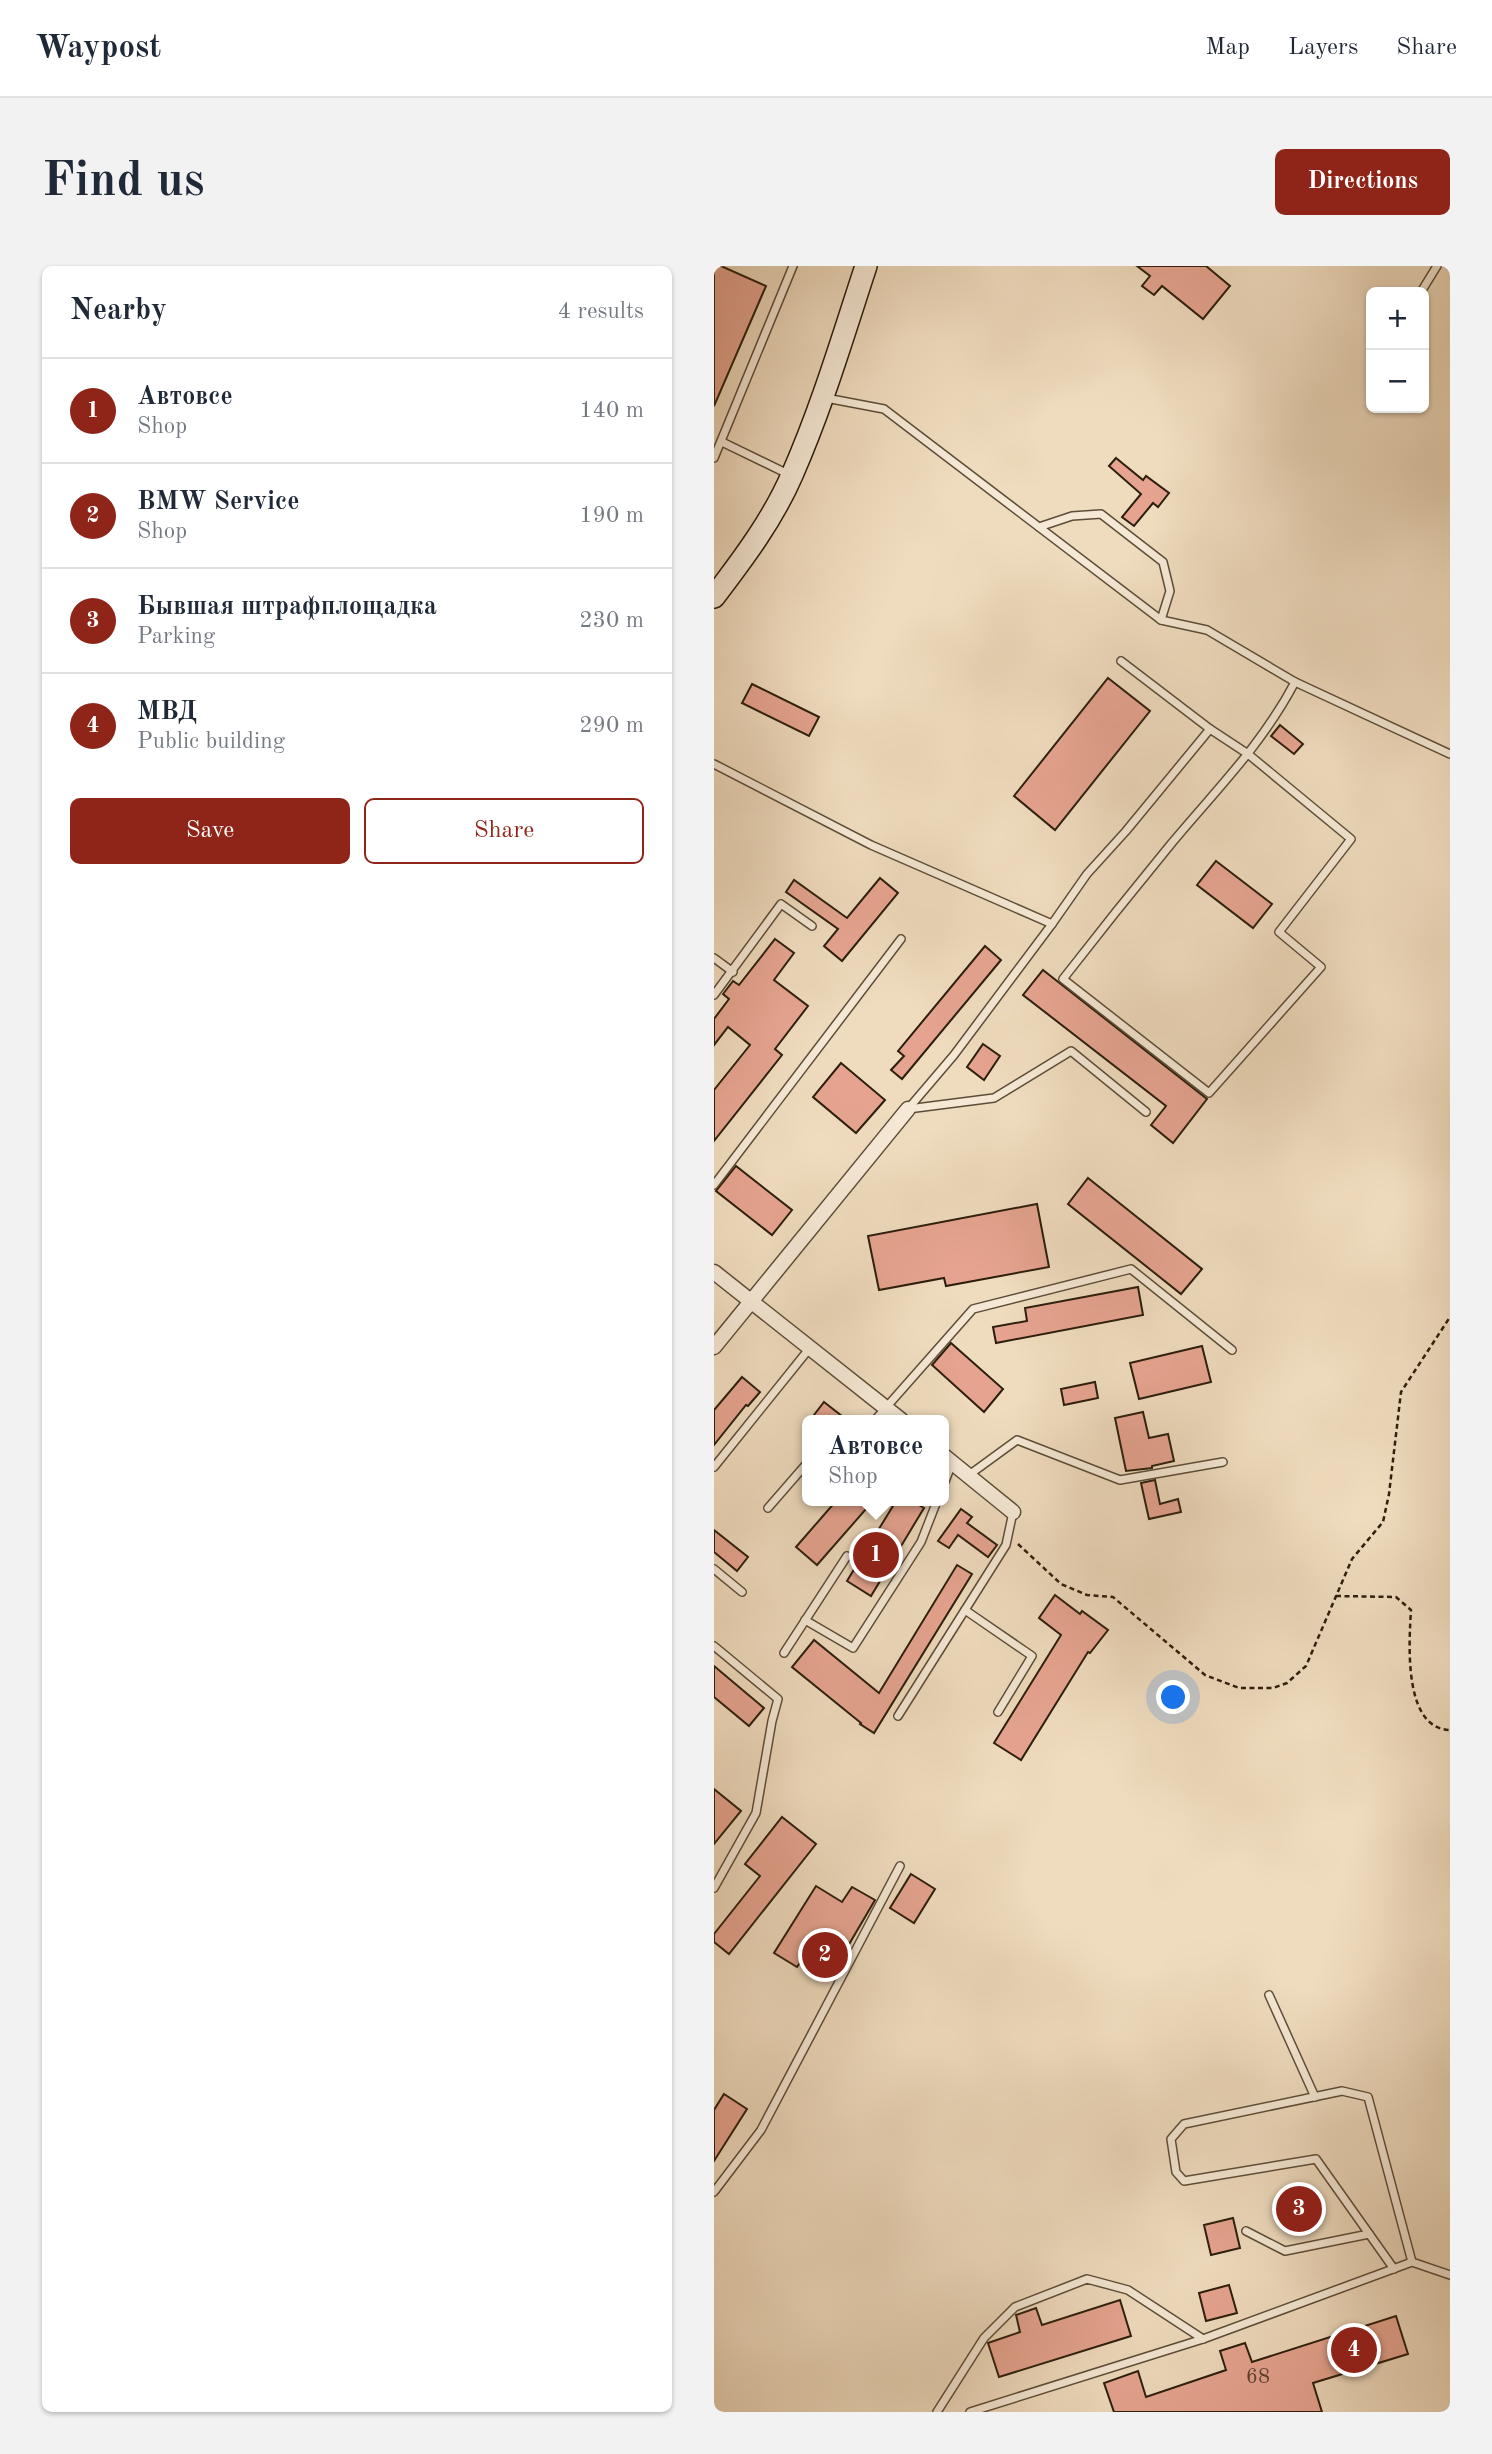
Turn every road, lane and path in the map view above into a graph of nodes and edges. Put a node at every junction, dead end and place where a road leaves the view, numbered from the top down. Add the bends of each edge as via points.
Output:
1 (793, 266) edge
2 (866, 266) edge
3 (1437, 266) edge
4 (1424, 287) edge
5 (822, 397) junction
6 (722, 442) junction
7 (714, 458) edge
8 (792, 476) junction
9 (1039, 527) junction
10 (714, 597) edge
11 (1161, 620) junction
12 (1121, 661) dead end
13 (1295, 682) junction
14 (1210, 729) junction
15 (1248, 754) junction
16 (1450, 754) edge
17 (714, 764) edge
18 (1052, 924) junction
19 (812, 926) dead end
20 (901, 939) dead end
21 (714, 958) edge
22 (733, 972) junction
23 (714, 995) edge
24 (908, 1110) junction
25 (1146, 1112) dead end
26 (714, 1185) edge
27 (714, 1272) edge
28 (750, 1301) junction
29 (1450, 1317) edge
30 (714, 1347) edge
31 (809, 1349) junction
32 (1232, 1350) dead end
33 (885, 1408) junction
34 (879, 1415) edge
35 (894, 1415) edge
36 (949, 1460) edge
37 (1223, 1461) dead end
38 (714, 1468) edge
39 (802, 1469) edge
40 (968, 1476) junction
41 (935, 1506) edge
42 (768, 1508) dead end
43 (1013, 1512) joint
44 (1008, 1534) junction
45 (847, 1556) dead end
46 (714, 1569) edge
47 (742, 1592) dead end
48 (1336, 1596) junction
49 (965, 1610) junction
50 (805, 1620) junction
51 (714, 1646) edge
52 (784, 1653) dead end
53 (998, 1712) dead end
54 (898, 1716) dead end
55 (1450, 1730) edge
56 (900, 1866) dead end
57 (714, 1888) edge
58 (1269, 1995) dead end
59 (1315, 2097) junction
60 (714, 2192) edge
61 (1247, 2231) dead end
62 (1369, 2234) junction
63 (1412, 2262) junction
64 (1394, 2269) junction
65 (1450, 2275) edge
66 (1203, 2340) junction
67 (937, 2412) edge
68 (970, 2412) edge

1 - 6 lane
2 - 5 street
3 - 4 lane
5 - 8 street
5 - 9 lane via 884,408
6 - 7 lane
6 - 8 lane
8 - 10 street via 762,530
9 - 11 lane
9 - 11 lane via 1072,516 1101,514 1163,562 1170,591
11 - 13 lane via 1207,630
12 - 14 lane
13 - 15 lane via 1277,716
13 - 16 lane
14 - 15 lane
14 - 18 lane via 1087,874
15 - 15 lane via 1063,979 1209,1093 1321,967 1279,932 1351,839
17 - 18 lane via 871,845
18 - 24 lane
19 - 22 lane via 781,904
20 - 26 lane
21 - 22 lane
22 - 23 lane
24 - 25 lane via 994,1098 1071,1051
24 - 28 street
27 - 28 street
28 - 30 street
28 - 31 street
29 - 48 path via 1401,1392 1383,1522 1352,1559
31 - 33 street
31 - 38 lane
32 - 33 lane via 1131,1269 973,1309
33 - 34 lane
33 - 35 street
36 - 40 street
37 - 40 lane via 1120,1480 1017,1440
39 - 42 lane
40 - 43 street
41 - 50 lane via 921,1542 853,1648
43 - 44 lane
44 - 48 path via 1061,1584 1087,1595 1113,1597 1205,1675 1240,1688 1273,1688 1287,1683 1306,1666
44 - 49 lane via 1006,1545
45 - 50 lane
46 - 47 lane
48 - 55 path via 1396,1597 1411,1610 1415,1702 1424,1718 1439,1730
49 - 53 lane via 1032,1656
49 - 54 lane
50 - 52 lane
51 - 57 lane via 778,1699 756,1813
56 - 60 lane via 761,2130
58 - 59 lane
59 - 62 lane via 1184,2124 1171,2139 1176,2172 1184,2181 1316,2159
59 - 63 lane via 1342,2091 1368,2097
61 - 62 lane via 1285,2251
62 - 64 lane
63 - 64 lane
63 - 65 lane
64 - 66 lane
66 - 67 lane via 1128,2290 1087,2279 1015,2307 984,2338
66 - 68 lane

